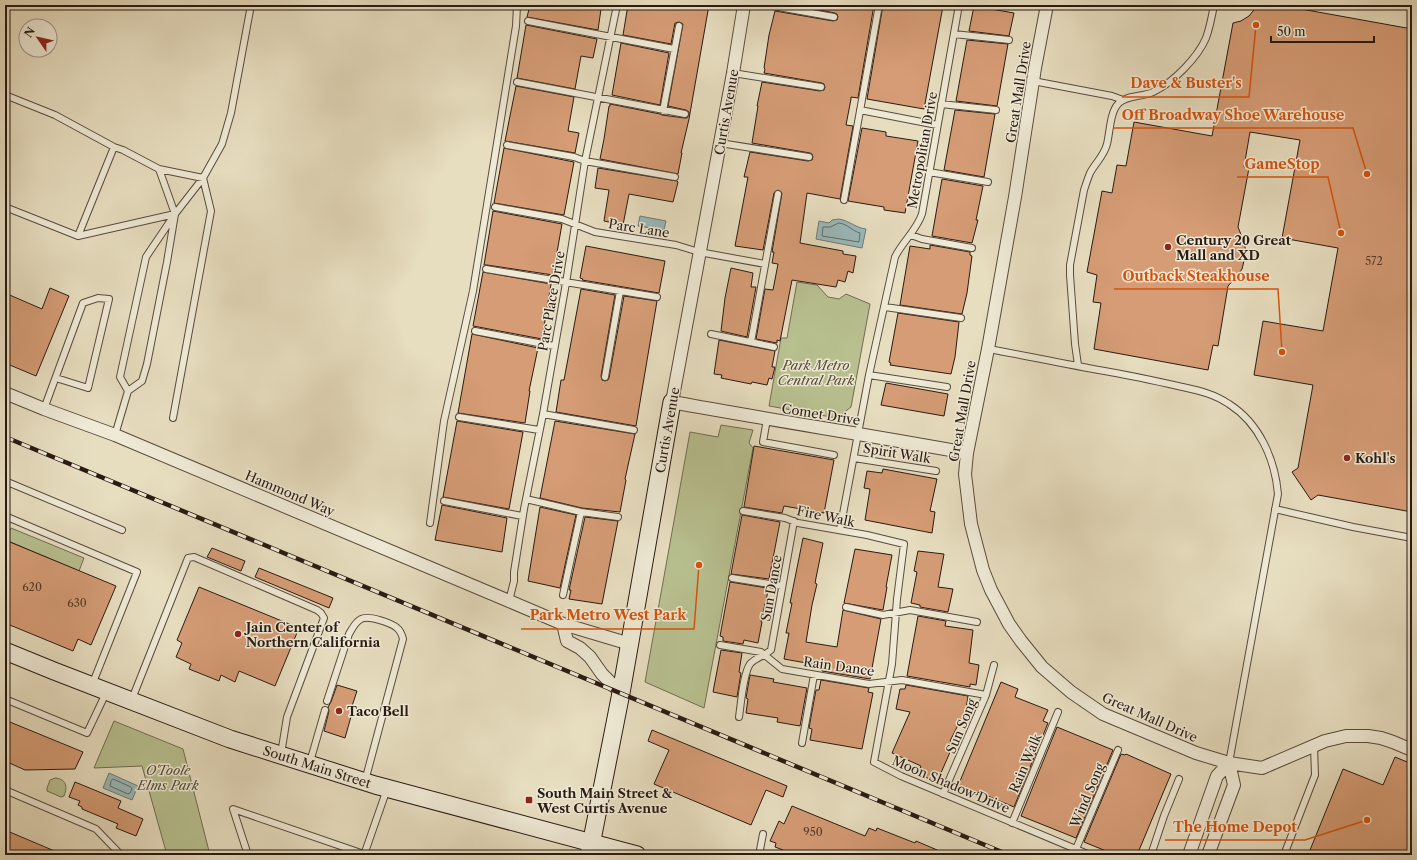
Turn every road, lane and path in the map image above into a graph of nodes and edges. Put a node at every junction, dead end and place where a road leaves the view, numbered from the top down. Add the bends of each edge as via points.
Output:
1 (252, 5) edge
2 (516, 5) edge
3 (617, 5) edge
4 (744, 5) edge
5 (767, 5) edge
6 (879, 5) edge
7 (959, 5) edge
8 (1047, 5) edge
9 (1214, 5) edge
10 (834, 16) dead end
11 (528, 21) dead end
12 (679, 26) dead end
13 (954, 34) junction
14 (611, 37) junction
15 (1009, 40) dead end
16 (674, 49) junction
17 (733, 72) junction
18 (1033, 81) junction
19 (517, 82) dead end
20 (822, 87) dead end
21 (5, 95) edge
22 (598, 97) junction
23 (1123, 100) junction
24 (941, 104) junction
25 (860, 110) junction
26 (996, 110) dead end
27 (663, 111) junction
28 (685, 114) dead end
29 (937, 125) junction
30 (720, 143) junction
31 (506, 145) dead end
32 (114, 147) junction
33 (809, 156) dead end
34 (585, 161) junction
35 (159, 169) junction
36 (929, 172) junction
37 (675, 177) dead end
38 (203, 178) junction
39 (988, 182) dead end
40 (778, 194) dead end
41 (844, 200) dead end
42 (5, 207) edge
43 (495, 207) dead end
44 (175, 214) junction
45 (576, 224) junction
46 (911, 235) junction
47 (78, 236) junction
48 (972, 248) dead end
49 (699, 252) junction
50 (765, 264) junction
51 (486, 269) dead end
52 (566, 282) junction
53 (620, 291) junction
54 (657, 298) dead end
55 (885, 307) junction
56 (960, 318) dead end
57 (475, 331) dead end
58 (711, 334) dead end
59 (751, 342) junction
60 (554, 346) junction
61 (774, 347) dead end
62 (988, 348) junction
63 (1078, 365) junction
64 (869, 375) junction
65 (56, 378) junction
66 (605, 378) dead end
67 (947, 387) dead end
68 (128, 391) junction
69 (5, 393) edge
70 (672, 402) junction
71 (44, 409) junction
72 (543, 414) junction
73 (459, 417) dead end
74 (173, 418) dead end
75 (767, 419) junction
76 (540, 430) junction
77 (634, 430) dead end
78 (858, 433) junction
79 (115, 434) junction
80 (967, 454) junction
81 (834, 455) dead end
82 (854, 458) junction
83 (936, 471) dead end
84 (5, 481) edge
85 (526, 499) junction
86 (444, 501) dead end
87 (1275, 509) junction
88 (744, 511) dead end
89 (581, 512) junction
90 (5, 516) edge
91 (522, 516) junction
92 (618, 517) dead end
93 (794, 521) junction
94 (430, 523) dead end
95 (122, 530) dead end
96 (840, 530) junction
97 (1412, 538) edge
98 (904, 544) joint
99 (732, 578) dead end
100 (782, 586) junction
101 (563, 595) dead end
102 (510, 600) junction
103 (846, 607) dead end
104 (897, 612) junction
105 (977, 622) dead end
106 (563, 624) junction
107 (630, 644) junction
108 (720, 645) dead end
109 (6, 655) edge
110 (765, 656) junction
111 (994, 665) dead end
112 (814, 675) junction
113 (888, 682) junction
114 (99, 689) junction
115 (621, 693) junction
116 (986, 695) junction
117 (5, 699) edge
118 (131, 701) junction
119 (327, 701) dead end
120 (325, 710) dead end
121 (1058, 712) dead end
122 (738, 717) dead end
123 (802, 743) dead end
124 (1314, 746) junction
125 (1118, 750) dead end
126 (1412, 750) edge
127 (281, 755) junction
128 (1229, 763) junction
129 (309, 764) junction
130 (1179, 779) dead end
131 (365, 782) junction
132 (387, 789) junction
133 (5, 790) edge
134 (943, 794) junction
135 (1012, 823) junction
136 (763, 834) dead end
137 (591, 849) edge
138 (1076, 849) junction
139 (364, 854) edge
140 (121, 855) edge
141 (248, 855) edge
142 (637, 855) edge
143 (759, 855) edge
144 (1090, 855) edge
145 (1151, 855) edge
146 (1189, 855) edge
147 (1208, 855) edge
148 (1284, 855) edge

1 - 38 lane via 222,144
2 - 94 lane via 516,26 482,237 444,421
3 - 14 lane, Parc Place Drive
4 - 17 street, Curtis Avenue
5 - 10 lane
6 - 25 lane
7 - 13 lane, Metropolitan Drive
8 - 18 street, Great Mall Drive
9 - 23 lane via 1205,39 1182,70 1154,92
11 - 14 lane
12 - 16 lane
13 - 15 lane
13 - 24 lane, Metropolitan Drive
14 - 16 lane
14 - 22 lane, Parc Place Drive
16 - 27 lane
17 - 20 lane
17 - 30 street, Curtis Avenue
18 - 23 lane
18 - 62 street, Great Mall Drive via 1022,159
19 - 22 lane
21 - 32 lane via 55,115
22 - 27 lane
22 - 34 lane, Parc Place Drive
23 - 63 lane via 1114,112 1104,154 1091,172 1084,190 1070,265
24 - 26 lane
24 - 29 lane, Metropolitan Drive
25 - 29 lane
25 - 41 lane
27 - 28 lane
29 - 36 lane, Metropolitan Drive
30 - 33 lane
30 - 49 street, Curtis Avenue
31 - 34 lane
32 - 35 lane
32 - 47 lane
34 - 37 lane
34 - 45 lane, Parc Place Drive
35 - 38 lane
35 - 44 lane
36 - 39 lane
36 - 46 lane, Metropolitan Drive via 922,214
38 - 44 lane
38 - 74 lane via 212,211
40 - 50 lane
42 - 47 lane
43 - 45 lane, Parc Lane via 562,219
44 - 47 lane
44 - 68 lane via 147,364 142,381
44 - 68 lane via 146,257 120,377
45 - 49 lane, Parc Lane via 595,232 676,245
45 - 52 lane, Parc Place Drive
46 - 48 lane
46 - 55 lane, Metropolitan Drive via 899,248 895,257
49 - 50 lane, Parc Lane
49 - 70 street, Curtis Avenue
50 - 59 lane
51 - 52 lane
52 - 53 lane
52 - 60 lane, Parc Place Drive
53 - 54 lane
53 - 66 lane
55 - 56 lane
55 - 64 lane, Metropolitan Drive
57 - 60 lane
58 - 59 lane
59 - 61 lane
60 - 72 lane, Parc Place Drive
62 - 63 lane
62 - 80 street, Great Mall Drive
63 - 87 lane via 1209,393 1238,410 1253,427 1271,457 1278,494
64 - 67 lane
64 - 78 lane, Metropolitan Drive
65 - 65 lane via 83,303 98,298 109,299 88,388
65 - 71 lane
68 - 79 lane
69 - 71 street, Hammond Way
70 - 75 street, Comet Drive
70 - 107 main road, Curtis Avenue
71 - 79 street, Hammond Way
72 - 76 lane, Parc Place Drive
72 - 77 lane
73 - 76 lane
75 - 78 street, Comet Drive
75 - 81 lane via 763,442
76 - 85 lane, Parc Place Drive
78 - 80 street, Comet Drive
78 - 82 lane, Metropolitan Drive
79 - 102 street, Hammond Way
80 - 128 street, Great Mall Drive via 965,474 971,524 983,570 990,590 1009,624 1032,655 1071,692 1103,714 1196,753
82 - 83 lane, Spirit Walk
82 - 96 lane, Metropolitan Drive
84 - 95 lane
85 - 89 lane
85 - 91 lane, Parc Place Drive
86 - 91 lane
87 - 97 lane
87 - 128 lane
88 - 93 lane, Fire Walk
89 - 92 lane
89 - 101 lane
90 - 114 lane via 137,572
91 - 102 lane, Parc Place Drive
93 - 96 lane, Fire Walk
93 - 100 lane, Sun Dance
96 - 98 lane, Fire Walk
98 - 104 lane, Moon Shadow Drive
99 - 100 lane
100 - 110 lane, Sun Dance via 772,645
102 - 106 street, Hammond Way
103 - 104 lane via 883,615
104 - 105 lane via 910,610
104 - 113 lane, Moon Shadow Drive
106 - 107 street, Hammond Way
106 - 115 street via 567,641 590,657
107 - 115 main road, Curtis Avenue
108 - 110 lane, Rain Dance via 761,652
109 - 114 main road, South Main Street
110 - 112 lane, Rain Dance via 782,669
110 - 122 lane via 755,659 747,671
111 - 116 lane, Sun Song
112 - 113 lane, Rain Dance via 869,684
112 - 123 lane
113 - 116 lane, Rain Dance via 902,680
113 - 134 lane, Moon Shadow Drive via 874,762
114 - 117 lane via 87,733
114 - 118 main road, South Main Street
115 - 137 main road, Curtis Avenue
116 - 134 lane, Sun Song
118 - 127 main road, South Main Street via 230,739
118 - 127 lane via 188,558 194,557 317,610 324,618 287,717
119 - 131 lane via 349,634 355,624 361,619 371,618 397,627 403,639
120 - 129 lane
121 - 135 lane, Rain Walk
124 - 126 street, Great Mall Drive via 1336,738 1355,736 1381,738
124 - 128 street, Great Mall Drive via 1262,768
124 - 148 lane via 1315,775
125 - 138 lane, Wind Song
127 - 129 main road, South Main Street
128 - 146 street via 1217,776
128 - 147 street via 1234,785
129 - 131 main road, South Main Street
130 - 145 lane
131 - 132 main road, South Main Street
132 - 137 main road, South Main Street
132 - 139 lane
133 - 140 lane via 96,829
134 - 135 lane, Moon Shadow Drive
135 - 138 lane, Moon Shadow Drive
136 - 143 lane
137 - 142 main road, South Main Street
138 - 144 lane, Moon Shadow Drive
139 - 141 lane via 233,809

